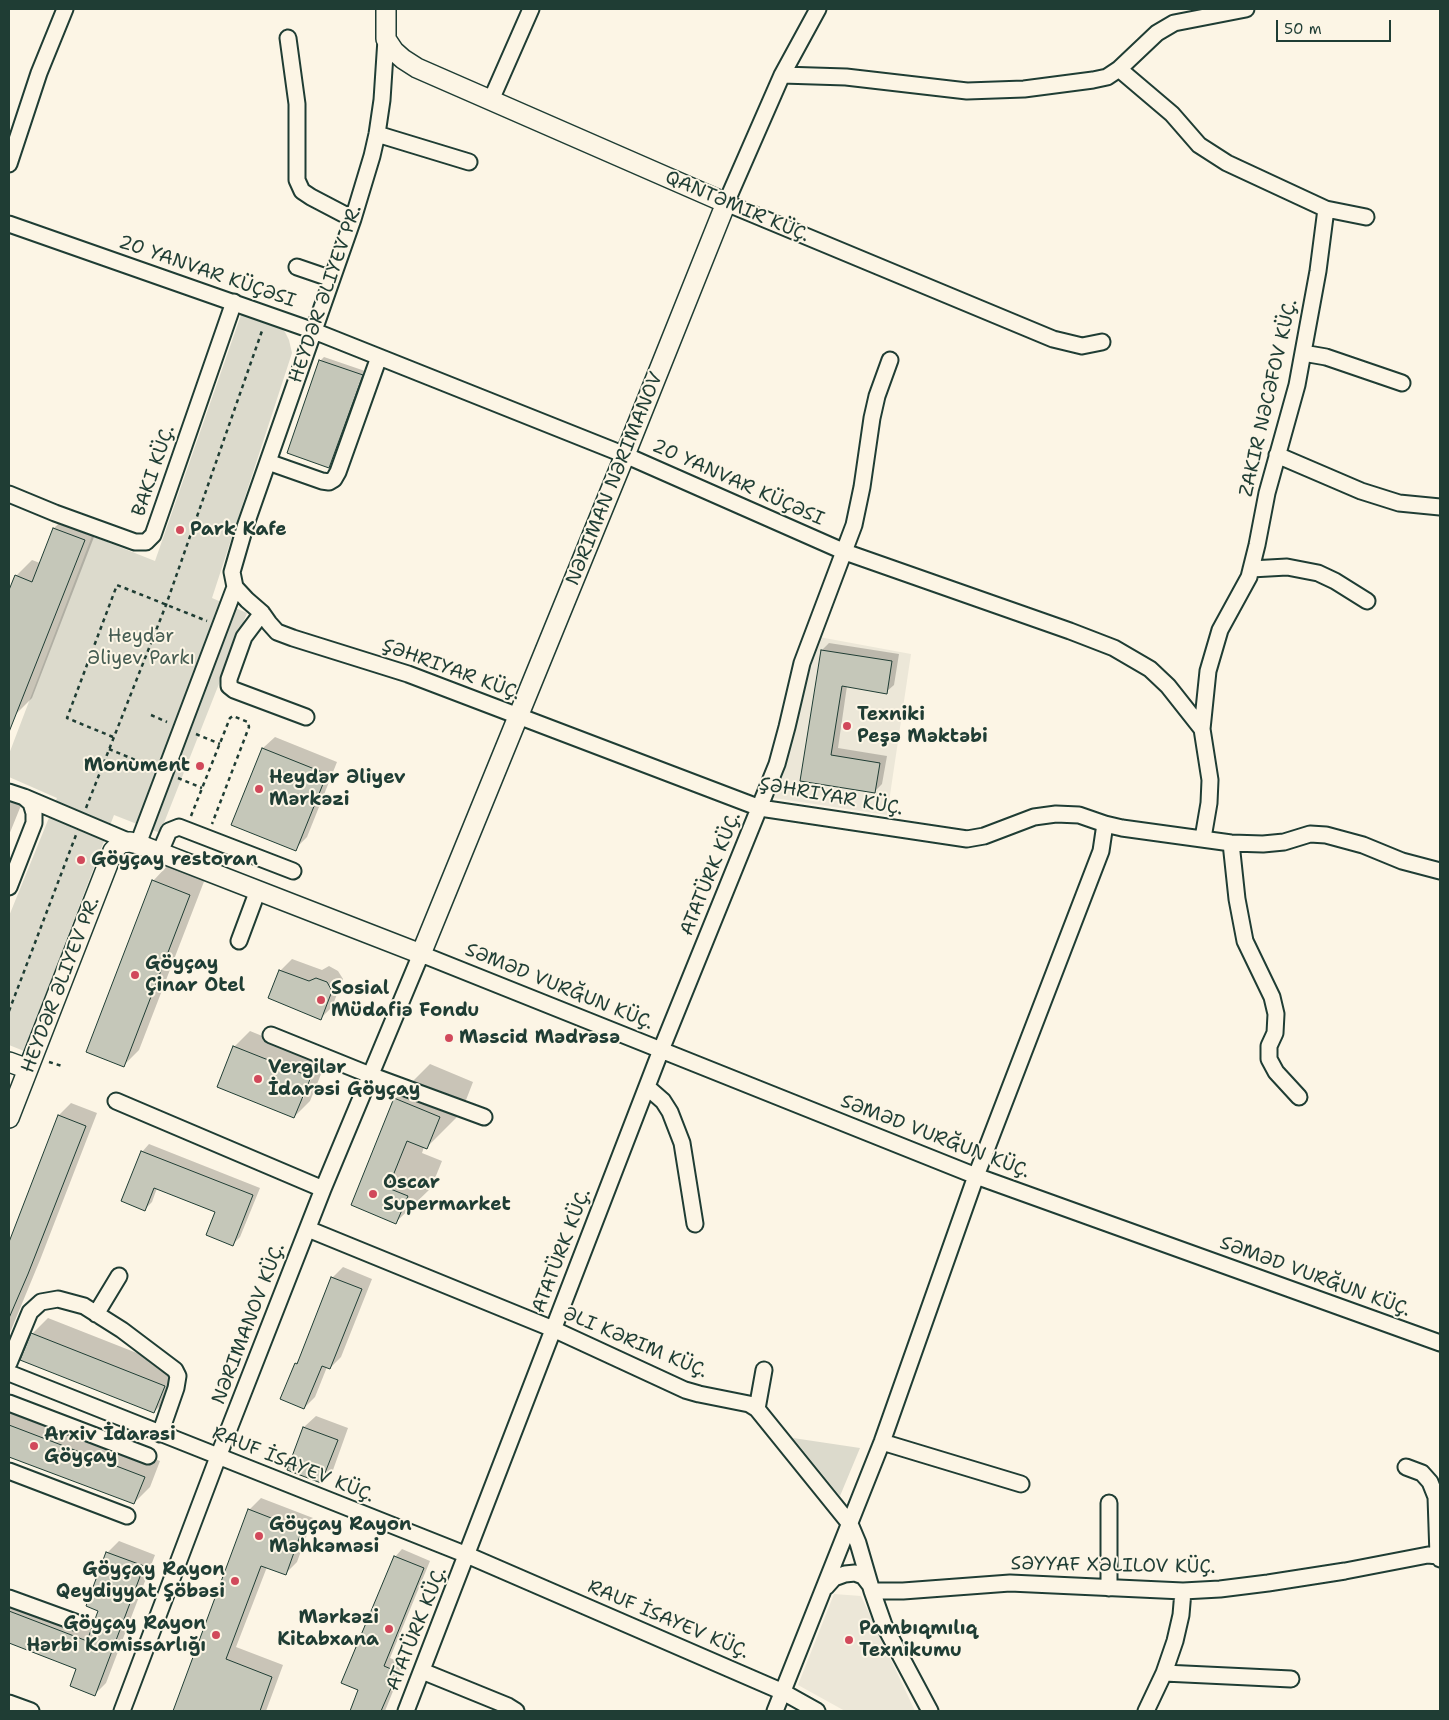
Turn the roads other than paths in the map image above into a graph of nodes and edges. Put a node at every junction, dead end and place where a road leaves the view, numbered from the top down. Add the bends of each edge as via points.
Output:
1 (65, 9) edge
2 (386, 9) edge
3 (531, 9) edge
4 (818, 9) edge
5 (1246, 9) edge
6 (1226, 11) edge
7 (288, 38) dead end
8 (386, 39) junction
9 (1119, 69) junction
10 (782, 75) junction
11 (491, 100) junction
12 (377, 134) junction
13 (469, 162) dead end
14 (9, 164) edge
15 (726, 203) junction
16 (1326, 209) junction
17 (1366, 217) dead end
18 (353, 219) junction
19 (9, 224) edge
20 (297, 268) dead end
21 (332, 279) junction
22 (234, 302) junction
23 (314, 331) junction
24 (1102, 342) dead end
25 (1303, 353) junction
26 (380, 357) junction
27 (890, 360) dead end
28 (1402, 383) dead end
29 (625, 455) junction
30 (1277, 455) junction
31 (268, 462) junction
32 (9, 494) edge
33 (1440, 507) edge
34 (845, 552) junction
35 (1251, 569) junction
36 (233, 579) junction
37 (1366, 601) dead end
38 (262, 613) junction
39 (518, 715) junction
40 (306, 717) dead end
41 (1202, 729) junction
42 (9, 792) edge
43 (24, 797) junction
44 (760, 808) junction
45 (1105, 824) junction
46 (1203, 838) junction
47 (134, 843) junction
48 (1232, 843) junction
49 (160, 852) junction
50 (293, 871) dead end
51 (1440, 871) edge
52 (9, 887) edge
53 (258, 890) junction
54 (239, 940) dead end
55 (421, 954) junction
56 (271, 1036) dead end
57 (661, 1050) junction
58 (9, 1062) edge
59 (28, 1070) junction
60 (370, 1075) junction
61 (647, 1087) junction
62 (1299, 1097) dead end
63 (116, 1101) dead end
64 (484, 1117) dead end
65 (9, 1118) edge
66 (976, 1176) junction
67 (323, 1189) junction
68 (695, 1224) dead end
69 (308, 1229) junction
70 (120, 1276) dead end
71 (96, 1314) junction
72 (553, 1329) junction
73 (1440, 1343) edge
74 (9, 1363) edge
75 (764, 1370) dead end
76 (9, 1373) edge
77 (9, 1404) edge
78 (757, 1409) junction
79 (160, 1434) junction
80 (882, 1442) junction
81 (148, 1456) dead end
82 (218, 1457) junction
83 (1406, 1467) dead end
84 (9, 1471) edge
85 (1020, 1484) dead end
86 (1110, 1503) dead end
87 (127, 1516) dead end
88 (850, 1524) junction
89 (467, 1555) junction
90 (1439, 1558) edge
91 (825, 1588) junction
92 (871, 1588) junction
93 (1109, 1588) junction
94 (1183, 1591) junction
95 (9, 1598) edge
96 (75, 1622) dead end
97 (422, 1671) junction
98 (1164, 1673) junction
99 (1291, 1679) dead end
100 (783, 1692) junction
101 (9, 1703) edge
102 (31, 1711) edge
103 (122, 1711) edge
104 (406, 1711) edge
105 (516, 1711) edge
106 (775, 1711) edge
107 (817, 1711) edge
108 (930, 1711) edge
109 (1146, 1711) edge

1 - 14 street via 39,73
2 - 8 main road, HEYDƏR ƏLIYEV PR.
3 - 11 street
4 - 10 street, NƏRIMAN NƏRIMANOV
5 - 6 street
6 - 9 street via 1174,24 1157,33
7 - 18 street via 297,104 297,180 302,191
8 - 11 main road, QANTƏMIR KÜÇ. via 394,51 417,68
8 - 12 street, HEYDƏR ƏLIYEV PR.
9 - 10 street via 1107,77 1093,80 1024,89 966,90 846,77
9 - 16 street via 1172,114 1199,145
10 - 15 street, NƏRIMAN NƏRIMANOV
11 - 15 main road, QANTƏMIR KÜÇ.
12 - 13 street
12 - 18 street, HEYDƏR ƏLIYEV PR.
15 - 24 street, QANTƏMIR KÜÇ. via 1053,339 1082,346
15 - 29 main road, NƏRIMAN NƏRIMANOV
16 - 17 street
16 - 25 street, ZAKIR NƏCƏFOV KÜÇ.
18 - 21 street, HEYDƏR ƏLIYEV PR.
19 - 22 street, 20 YANVAR KÜÇƏSI
20 - 21 street
21 - 23 street, HEYDƏR ƏLIYEV PR.
22 - 23 street, 20 YANVAR KÜÇƏSI
22 - 32 street via 153,535 146,542 135,542
23 - 26 street, 20 YANVAR KÜÇƏSI
23 - 31 street, HEYDƏR ƏLIYEV PR.
25 - 28 street via 1326,356
25 - 30 street, ZAKIR NƏCƏFOV KÜÇ.
26 - 29 street, 20 YANVAR KÜÇƏSI
26 - 31 street via 334,479 322,481
27 - 34 street, ATATÜRK KÜÇ. via 875,403 854,525
29 - 34 street, 20 YANVAR KÜÇƏSI
29 - 39 main road, NƏRIMAN NƏRIMANOV
30 - 33 street via 1361,491 1399,503
30 - 35 street, ZAKIR NƏCƏFOV KÜÇ.
31 - 36 street, HEYDƏR ƏLIYEV PR. via 245,527
34 - 41 street, 20 YANVAR KÜÇƏSI via 1114,648 1150,669
34 - 44 street, ATATÜRK KÜÇ. via 802,663 780,755
35 - 37 street via 1286,567 1318,573
35 - 41 street, ZAKIR NƏCƏFOV KÜÇ. via 1220,630 1208,671
36 - 38 street, ŞƏHRIYAR KÜÇ. via 247,600
36 - 47 street, HEYDƏR ƏLIYEV PR.
38 - 39 street, ŞƏHRIYAR KÜÇ. via 277,632 292,638 408,674
38 - 40 street via 244,637 229,686
39 - 44 street, ŞƏHRIYAR KÜÇ.
39 - 55 main road, NƏRIMAN NƏRIMANOV
41 - 46 street, ZAKIR NƏCƏFOV KÜÇ. via 1210,780
42 - 43 street
43 - 47 street
43 - 52 street via 31,803 34,823
44 - 45 street, ŞƏHRIYAR KÜÇ. via 966,839 984,836 1034,817 1056,814 1079,815
44 - 57 street, ATATÜRK KÜÇ.
45 - 46 street, ŞƏHRIYAR KÜÇ.
45 - 66 street via 1100,851
46 - 48 street, ŞƏHRIYAR KÜÇ.
47 - 49 main road
47 - 59 main road, HEYDƏR ƏLIYEV PR. via 121,844 114,851
48 - 51 street, ŞƏHRIYAR KÜÇ. via 1263,844 1310,834 1326,835
48 - 62 street via 1237,899 1246,942 1272,997 1276,1014 1268,1059
49 - 50 street via 169,831 179,827
49 - 53 main road
53 - 54 street
53 - 55 main road
55 - 57 street, SƏMƏD VURĞUN KÜÇ.
55 - 60 street, NƏRIMANOV KÜÇ.
56 - 60 street
57 - 61 street, ATATÜRK KÜÇ.
57 - 66 street, SƏMƏD VURĞUN KÜÇ.
58 - 59 main road
59 - 65 main road, HEYDƏR ƏLIYEV PR.
60 - 64 street
60 - 67 street, NƏRIMANOV KÜÇ.
61 - 68 street via 663,1101 682,1142
61 - 72 street, ATATÜRK KÜÇ.
63 - 67 street
66 - 73 street, SƏMƏD VURĞUN KÜÇ.
66 - 80 street
67 - 69 street, NƏRIMANOV KÜÇ.
69 - 72 street, ƏLI KƏRIM KÜÇ.
69 - 82 street, NƏRIMANOV KÜÇ.
70 - 71 street
71 - 74 street via 84,1306 58,1299 41,1302 30,1312
71 - 79 street via 175,1370 178,1376 176,1388
72 - 78 street, ƏLI KƏRIM KÜÇ. via 685,1390 749,1404
72 - 89 street, ATATÜRK KÜÇ.
75 - 78 street
76 - 79 street, RAUF İSAYEV KÜÇ.
77 - 81 street
78 - 88 street
79 - 82 street, RAUF İSAYEV KÜÇ.
80 - 85 street
80 - 88 street
82 - 89 street, RAUF İSAYEV KÜÇ.
82 - 103 street, NƏRIMANOV KÜÇ.
83 - 90 street via 1422,1473 1436,1497
84 - 87 street
86 - 93 street
88 - 91 street
88 - 92 street
89 - 97 street, ATATÜRK KÜÇ.
89 - 100 street, RAUF İSAYEV KÜÇ.
90 - 94 street, SƏYYAF XƏLILOV KÜÇ. via 1428,1555 1268,1583
91 - 92 street via 834,1578 856,1573
91 - 100 street
92 - 93 street, SƏYYAF XƏLILOV KÜÇ. via 902,1591 1010,1583
92 - 108 street via 884,1625
93 - 94 street, SƏYYAF XƏLILOV KÜÇ.
94 - 98 street via 1179,1624
95 - 96 street
97 - 104 street, ATATÜRK KÜÇ.
97 - 105 street
98 - 99 street
98 - 109 street
100 - 106 street
100 - 107 street, RAUF İSAYEV KÜÇ.
101 - 102 street

